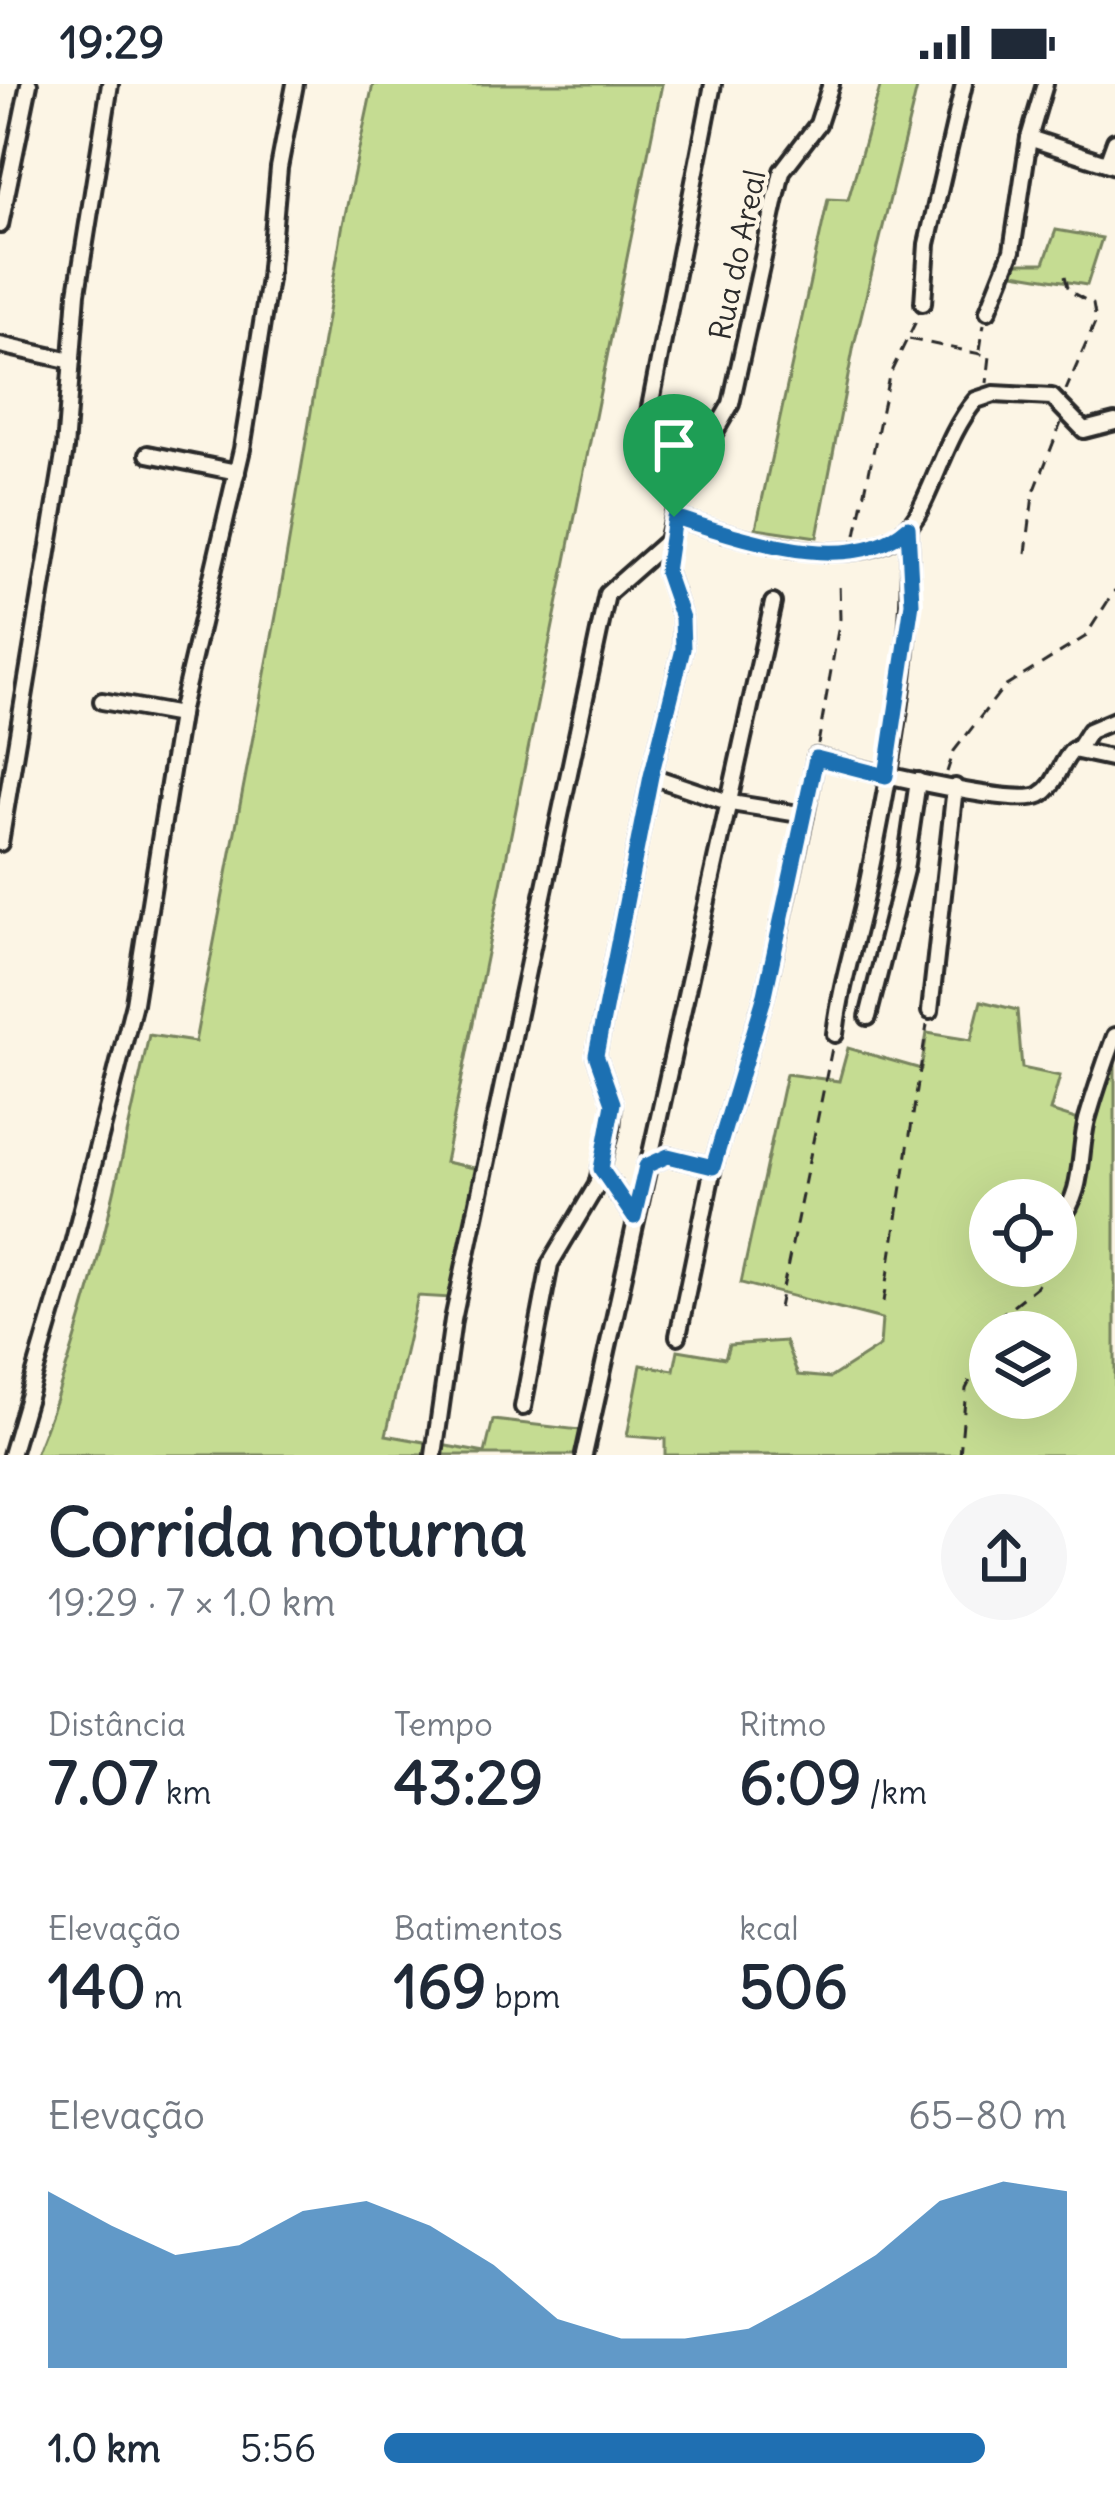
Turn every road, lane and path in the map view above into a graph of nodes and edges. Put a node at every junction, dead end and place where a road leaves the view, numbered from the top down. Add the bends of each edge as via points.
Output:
1 (28, 84) edge
2 (110, 84) edge
3 (295, 84) edge
4 (713, 84) edge
5 (831, 84) edge
6 (964, 84) edge
7 (1046, 84) edge
8 (1029, 139) junction
9 (1115, 141) edge
10 (1111, 164) edge
11 (0, 225) edge
12 (922, 303) joint
13 (988, 311) joint
14 (908, 339) junction
15 (0, 345) edge
16 (980, 352) junction
17 (72, 361) junction
18 (984, 397) junction
19 (1115, 422) edge
20 (148, 454) dead end
21 (687, 461) junction
22 (237, 472) junction
23 (674, 517) junction
24 (908, 527) junction
25 (667, 541) junction
26 (854, 548) junction
27 (839, 580) dead end
28 (1115, 590) edge
29 (773, 603) dead end
30 (102, 701) dead end
31 (180, 715) junction
32 (1115, 720) edge
33 (1072, 753) junction
34 (816, 758) junction
35 (1115, 759) edge
36 (651, 776) junction
37 (886, 776) junction
38 (918, 781) junction
39 (948, 786) junction
40 (731, 803) junction
41 (805, 815) junction
42 (0, 843) edge
43 (930, 1011) joint
44 (868, 1017) dead end
45 (835, 1034) joint
46 (1115, 1036) edge
47 (646, 1166) junction
48 (713, 1167) junction
49 (601, 1169) junction
50 (1077, 1186) edge
51 (634, 1217) junction
52 (1036, 1287) edge
53 (884, 1302) dead end
54 (779, 1308) dead end
55 (678, 1336) dead end
56 (523, 1406) dead end
57 (11, 1455) edge
58 (434, 1455) edge
59 (584, 1455) edge
60 (960, 1455) edge

1 - 11 street
2 - 17 street
3 - 22 street
4 - 21 street via 644,443 652,455
5 - 21 street, Rua do Areal via 818,124 782,171 730,404
6 - 12 street via 926,244
7 - 8 street
8 - 10 street
8 - 13 street via 1012,251
9 - 10 street
12 - 14 path
13 - 16 path
14 - 16 path
14 - 26 path via 889,376
15 - 17 street
16 - 18 path via 991,367
17 - 42 street via 65,449
18 - 19 street via 1052,397 1087,431
18 - 24 street via 969,408
20 - 22 street
21 - 23 street, Rua do Areal
22 - 31 street
23 - 25 street, Rua do Areal
23 - 26 street via 780,548
24 - 26 street
24 - 37 street via 912,603
25 - 36 street, Rua do Areal via 668,580 684,629
25 - 58 street via 607,593 453,1319
27 - 34 path
28 - 39 path via 1085,637 1003,688 954,752
29 - 40 street
30 - 31 street
31 - 57 street via 134,1003
32 - 33 street via 1090,731
33 - 35 street
33 - 39 street via 1037,796
34 - 37 street
34 - 41 street
36 - 40 street
36 - 49 street, Rua do Areal via 596,1055 613,1103
37 - 38 street
37 - 45 street
38 - 39 street
38 - 44 street
39 - 43 street
40 - 41 street
40 - 47 street
41 - 48 street via 765,995
43 - 53 path
45 - 54 path
46 - 50 street via 1086,1125
47 - 48 street via 668,1156
47 - 51 street
48 - 55 street
49 - 51 street
49 - 56 street, Rua do Areal via 550,1264
51 - 59 street
52 - 60 path via 982,1330

